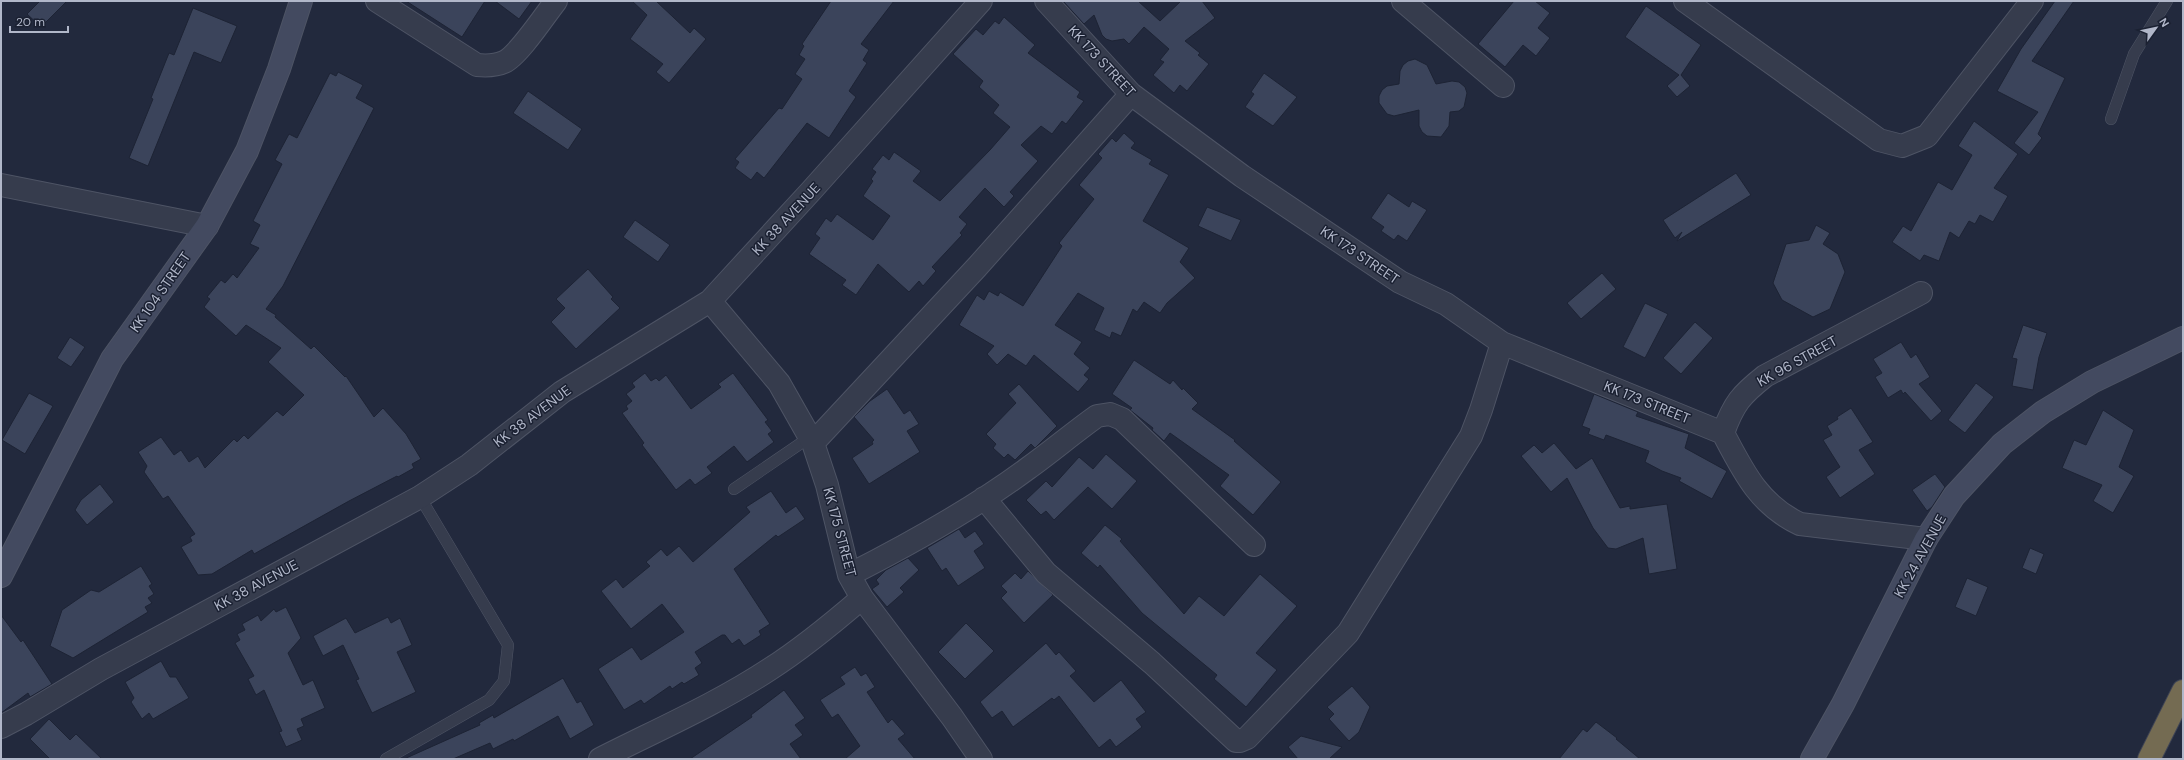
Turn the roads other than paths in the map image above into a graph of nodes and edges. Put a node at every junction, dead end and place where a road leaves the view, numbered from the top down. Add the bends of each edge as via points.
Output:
1 (301, 1) edge
2 (377, 1) edge
3 (556, 1) edge
4 (981, 1) edge
5 (1046, 1) edge
6 (1403, 1) edge
7 (1685, 1) edge
8 (2032, 1) edge
9 (2167, 1) edge
10 (1503, 86) dead end
11 (1131, 94) junction
12 (2111, 119) dead end
13 (1, 185) edge
14 (207, 226) junction
15 (1921, 293) dead end
16 (710, 301) junction
17 (2183, 338) edge
18 (1502, 343) junction
19 (1723, 433) junction
20 (812, 440) junction
21 (734, 488) dead end
22 (420, 497) junction
23 (984, 498) junction
24 (1926, 539) junction
25 (1254, 545) dead end
26 (849, 575) junction
27 (1, 576) edge
28 (862, 598) junction
29 (2183, 692) edge
30 (1, 727) edge
31 (386, 759) edge
32 (600, 759) edge
33 (981, 759) edge
34 (1812, 759) edge
35 (2148, 759) edge

1 - 14 street, KK 104 STREET via 279,69 247,151
2 - 3 street via 477,65 491,66 506,62
4 - 16 street, KK 38 AVENUE
5 - 11 street, KK 173 STREET
6 - 10 street
7 - 8 street via 1879,140 1902,146 1927,136
9 - 12 lane via 2134,54
11 - 18 street, KK 173 STREET via 1242,176 1400,282 1446,304
11 - 20 street via 977,267
13 - 14 street
14 - 27 street, KK 104 STREET via 112,359
15 - 19 street, KK 96 STREET via 1766,376 1744,393 1731,410
16 - 20 street, KK 175 STREET via 779,382
16 - 22 street, KK 38 AVENUE via 562,392 469,464
17 - 24 street, KK 24 AVENUE via 2092,382 2042,412 2002,444 1970,478 1954,496
18 - 19 street, KK 173 STREET
18 - 23 street via 1471,436 1348,633 1247,738 1240,741 1236,741 1152,663 1046,573
19 - 24 street via 1759,494 1784,516 1800,524
20 - 21 lane
20 - 26 street, KK 175 STREET via 827,485
22 - 30 street, KK 38 AVENUE via 108,665
22 - 31 lane via 508,645 504,681 488,700
23 - 25 street via 1026,470 1097,416 1110,414 1122,419
23 - 26 street
24 - 34 street, KK 24 AVENUE via 1843,704
26 - 28 street, KK 175 STREET
28 - 32 street via 770,669
28 - 33 street, KK 175 STREET
29 - 35 highway

